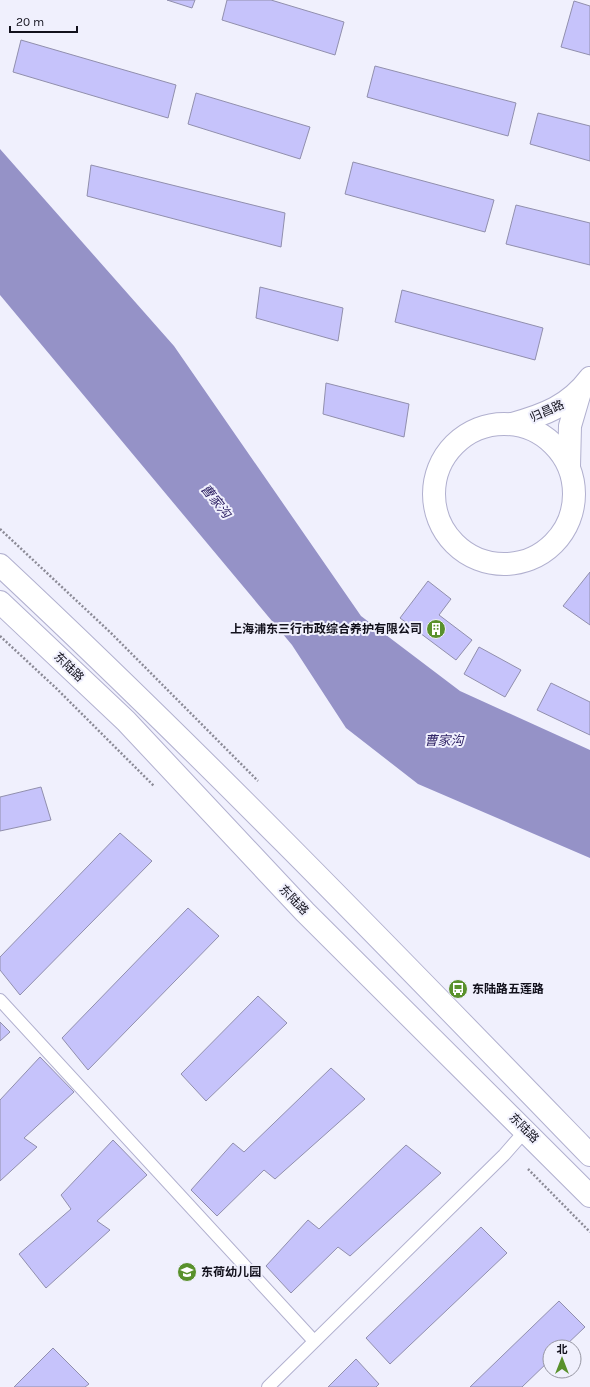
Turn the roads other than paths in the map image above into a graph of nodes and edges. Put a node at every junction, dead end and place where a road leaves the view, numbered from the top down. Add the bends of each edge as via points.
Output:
1 (585, 385) edge
2 (512, 424) junction
3 (569, 466) junction
4 (0, 565) edge
5 (0, 602) edge
6 (0, 1000) edge
7 (526, 1130) junction
8 (590, 1155) edge
9 (590, 1196) edge
10 (314, 1341) junction
11 (268, 1387) edge

1 - 2 main road, 归昌路 via 566,403
1 - 3 main road, 归昌路 via 570,426
2 - 3 main road, 归昌路 via 530,429 546,438
2 - 3 main road, 归昌路 via 493,425 476,430 460,439 447,452 438,469 433,486 439,523 448,538 462,551 478,560 514,564 532,559 548,550 561,536 570,520 574,484
4 - 8 main road via 145,703
5 - 7 main road, 东陆路 via 126,721 304,912
6 - 10 lane
7 - 9 main road, 东陆路
7 - 10 lane via 504,1155
10 - 11 lane

